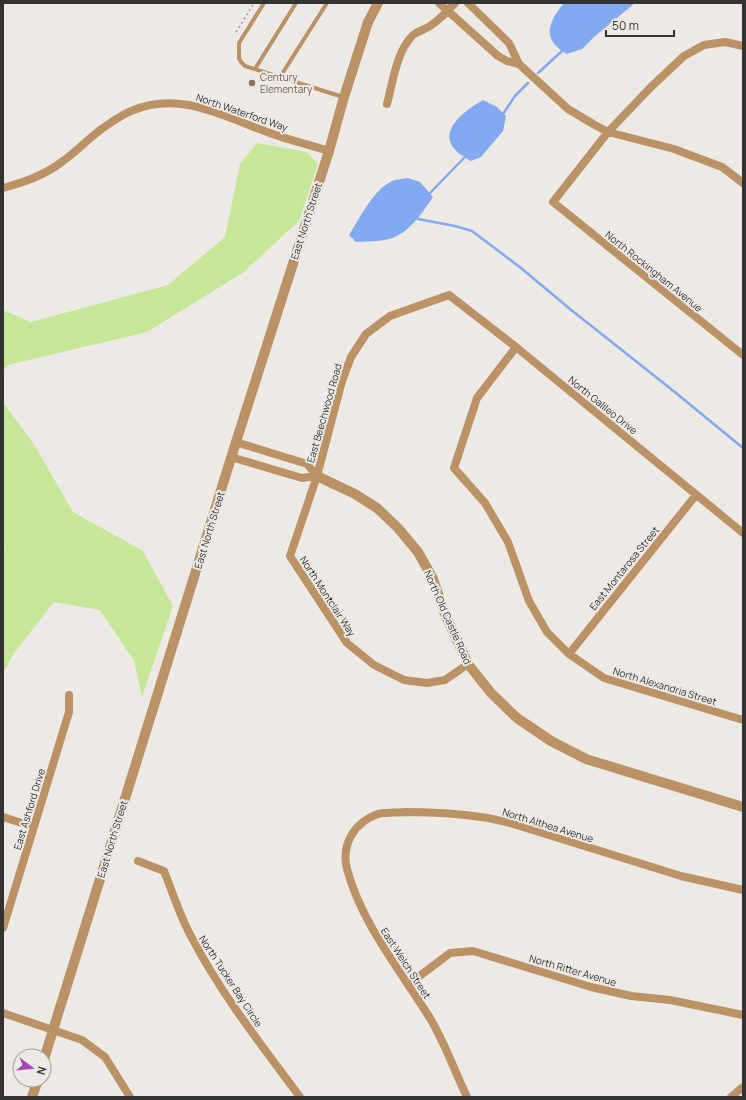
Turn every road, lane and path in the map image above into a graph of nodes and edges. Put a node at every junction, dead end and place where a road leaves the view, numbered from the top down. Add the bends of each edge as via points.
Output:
1 (254, 3) edge
2 (264, 3) edge
3 (296, 3) edge
4 (327, 3) edge
5 (378, 3) edge
6 (439, 3) edge
7 (455, 3) edge
8 (468, 3) edge
9 (448, 12) junction
10 (236, 32) dead end
11 (743, 46) edge
12 (519, 64) junction
13 (255, 69) junction
14 (280, 77) junction
15 (344, 97) junction
16 (387, 104) dead end
17 (608, 132) junction
18 (329, 151) junction
19 (743, 182) edge
20 (3, 188) edge
21 (449, 295) joint
22 (516, 347) junction
23 (743, 355) edge
24 (236, 442) junction
25 (231, 458) junction
26 (317, 476) junction
27 (696, 495) junction
28 (743, 533) edge
29 (568, 654) junction
30 (468, 664) junction
31 (69, 696) dead end
32 (743, 720) edge
33 (743, 807) edge
34 (3, 818) edge
35 (34, 827) junction
36 (350, 836) joint
37 (138, 861) dead end
38 (743, 890) edge
39 (3, 928) edge
40 (409, 984) junction
41 (3, 1013) edge
42 (743, 1014) edge
43 (53, 1031) junction
44 (48, 1048) edge
45 (743, 1087) edge
46 (130, 1097) edge
47 (300, 1097) edge
48 (467, 1097) edge
49 (731, 1097) edge

1 - 10 path
2 - 13 lane via 239,43 241,62 244,66
3 - 13 lane
4 - 14 lane
5 - 15 street, East North Street via 368,22
6 - 9 street
7 - 9 street
8 - 12 street via 509,43
9 - 12 street via 498,56
9 - 16 street via 414,34 404,46
11 - 17 street via 725,42 704,45 684,56
12 - 17 street via 568,109
13 - 14 lane
14 - 15 lane
15 - 18 street, East North Street
17 - 19 street via 674,149 722,167
17 - 23 street, North Rockingham Avenue via 553,202
18 - 20 street, North Waterford Way via 264,131 207,108 166,103 144,107 121,116 47,172
18 - 24 street, East North Street
21 - 22 street, North Galileo Drive
21 - 26 street, East Beechwood Road via 390,316 366,334 351,357 342,381
22 - 27 street, North Galileo Drive
22 - 29 street, North Alexandria Street via 477,398 454,468 485,503 508,542 529,601 547,632
24 - 25 street, East North Street
24 - 26 street via 307,464
25 - 26 street via 302,478
25 - 43 street, East North Street
26 - 30 street, North Old Castle Road via 377,508 418,552 433,579 445,614
26 - 30 street, North Montclair Way via 290,556 347,643 374,665 404,680 427,683 445,680
27 - 28 street, North Galileo Drive
27 - 29 street, East Montarosa Street
29 - 32 street, North Alexandria Street via 604,678
30 - 33 street, North Old Castle Road via 491,692 518,718 551,741 586,759
31 - 35 street, East Ashford Drive via 69,712
34 - 35 street
35 - 39 street, East Ashford Drive
36 - 38 street, North Althea Avenue via 364,821 382,813 426,812 478,817 510,823 681,876
36 - 40 street, East Welch Street via 346,853 351,881 370,925
37 - 47 street, North Tucker Bay Circle via 164,871 191,938 259,1042
40 - 42 street, North Ritter Avenue via 450,953 473,951 591,987
40 - 48 street, East Welch Street via 437,1030
41 - 43 street
43 - 44 street, East North Street
43 - 46 street via 82,1040 105,1057
45 - 49 street

